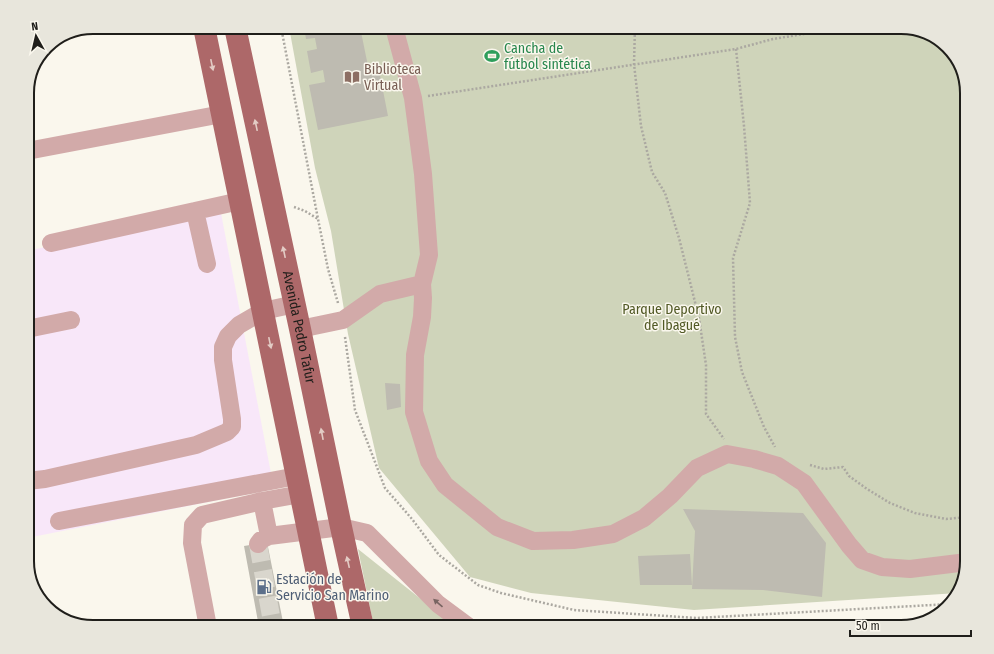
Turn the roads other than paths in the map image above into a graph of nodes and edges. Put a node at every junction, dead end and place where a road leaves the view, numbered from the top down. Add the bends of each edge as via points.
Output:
1 (205, 34) edge
2 (237, 34) edge
3 (396, 34) edge
4 (222, 114) junction
5 (34, 150) edge
6 (240, 201) junction
7 (195, 211) junction
8 (51, 243) dead end
9 (207, 264) dead end
10 (422, 284) junction
11 (295, 304) junction
12 (263, 311) junction
13 (71, 320) dead end
14 (34, 327) edge
15 (300, 329) junction
16 (34, 480) edge
17 (299, 485) junction
18 (262, 501) junction
19 (59, 521) dead end
20 (340, 528) junction
21 (308, 532) junction
22 (960, 563) edge
23 (207, 620) edge
24 (327, 620) edge
25 (361, 620) edge
26 (460, 620) edge

1 -> 4 main road
11 -> 2 main road, Avenida Pedro Tafur
3 - 10 street via 413,98 423,174 429,255
4 - 5 street
4 - 6 main road
6 - 7 street
6 - 12 main road
7 - 8 street
7 - 9 street
10 - 15 street via 380,294 343,320
10 - 22 street via 422,317 414,355 414,412 423,444 429,461 445,485 497,528 533,541 572,540 613,534 644,518 697,468 727,454 754,458 778,466 804,483 862,560 882,567 910,569
11 - 12 street
11 - 15 main road, Avenida Pedro Tafur
12 - 16 street via 239,325 228,336 223,347 232,419 232,427 227,432 196,445
12 -> 17 main road
13 - 14 street
20 -> 15 main road, Avenida Pedro Tafur
17 - 18 street
17 - 19 street
17 - 21 main road
18 - 21 street via 264,540
18 - 23 street via 202,515 193,525 192,543
20 - 21 street
25 -> 20 main road, Avenida Pedro Tafur
26 -> 20 street via 438,604 368,534
21 - 24 main road

